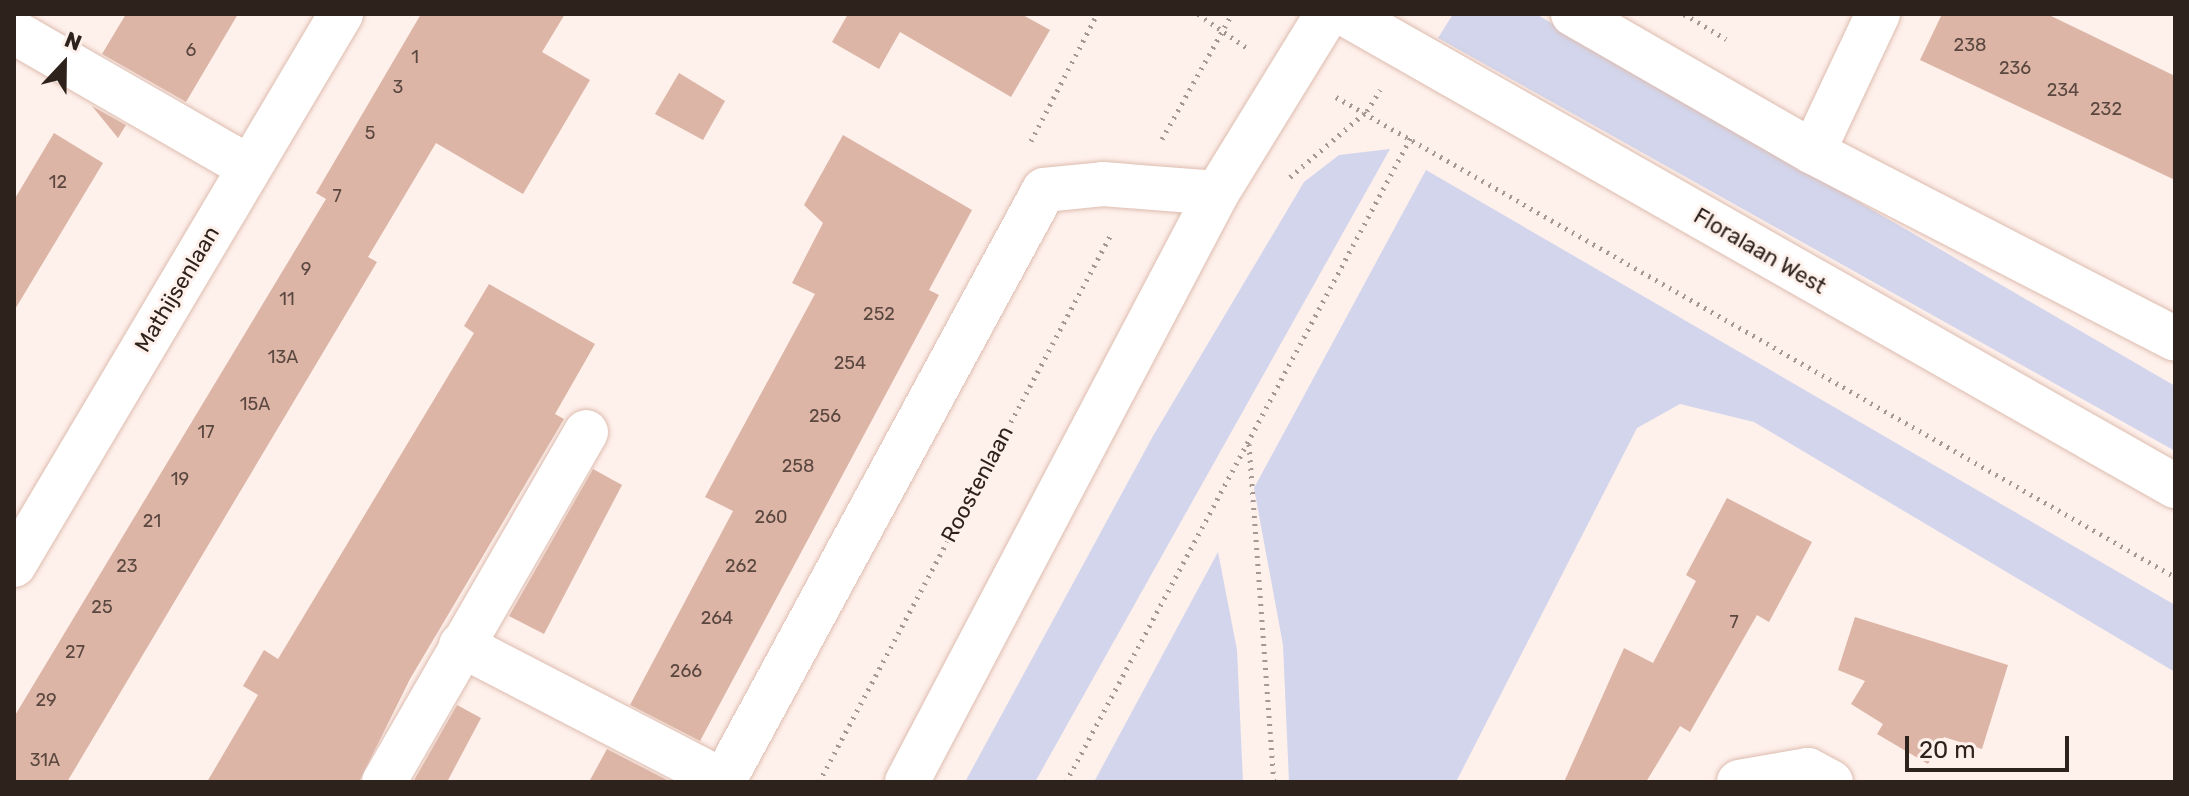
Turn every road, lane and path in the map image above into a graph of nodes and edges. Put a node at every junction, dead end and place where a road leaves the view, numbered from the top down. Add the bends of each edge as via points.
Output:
1 (341, 14) edge
2 (1097, 14) edge
3 (1232, 14) edge
4 (1327, 14) edge
5 (1345, 14) edge
6 (1573, 14) edge
7 (1684, 14) edge
8 (1878, 14) edge
9 (14, 32) edge
10 (1738, 46) dead end
11 (1367, 111) dead end
12 (1411, 137) junction
13 (1813, 152) junction
14 (249, 167) junction
15 (1136, 186) junction
16 (1044, 190) junction
17 (1217, 193) junction
18 (2175, 339) edge
19 (586, 432) dead end
20 (1249, 443) junction
21 (2175, 486) edge
22 (14, 565) edge
23 (2175, 577) edge
24 (461, 645) junction
25 (384, 782) edge
26 (723, 782) edge
27 (819, 782) edge
28 (907, 782) edge
29 (1066, 782) edge
30 (1274, 782) edge
31 (1739, 782) edge
32 (1831, 782) edge

1 - 14 street, Mathijsenlaan
2 - 16 path via 1031,141
3 - 15 path, Roostenlaan
4 - 17 street
5 - 21 street, Floralaan West
6 - 13 street
7 - 10 path
8 - 13 street
9 - 14 street
11 - 12 path
12 - 20 path
12 - 23 path
13 - 18 street
14 - 22 street, Mathijsenlaan
15 - 16 street
15 - 17 street
15 - 27 path, Roostenlaan
16 - 26 street
17 - 28 street
19 - 24 street
20 - 29 path
20 - 30 path
24 - 25 street
24 - 26 street
31 - 32 street via 1808,770

